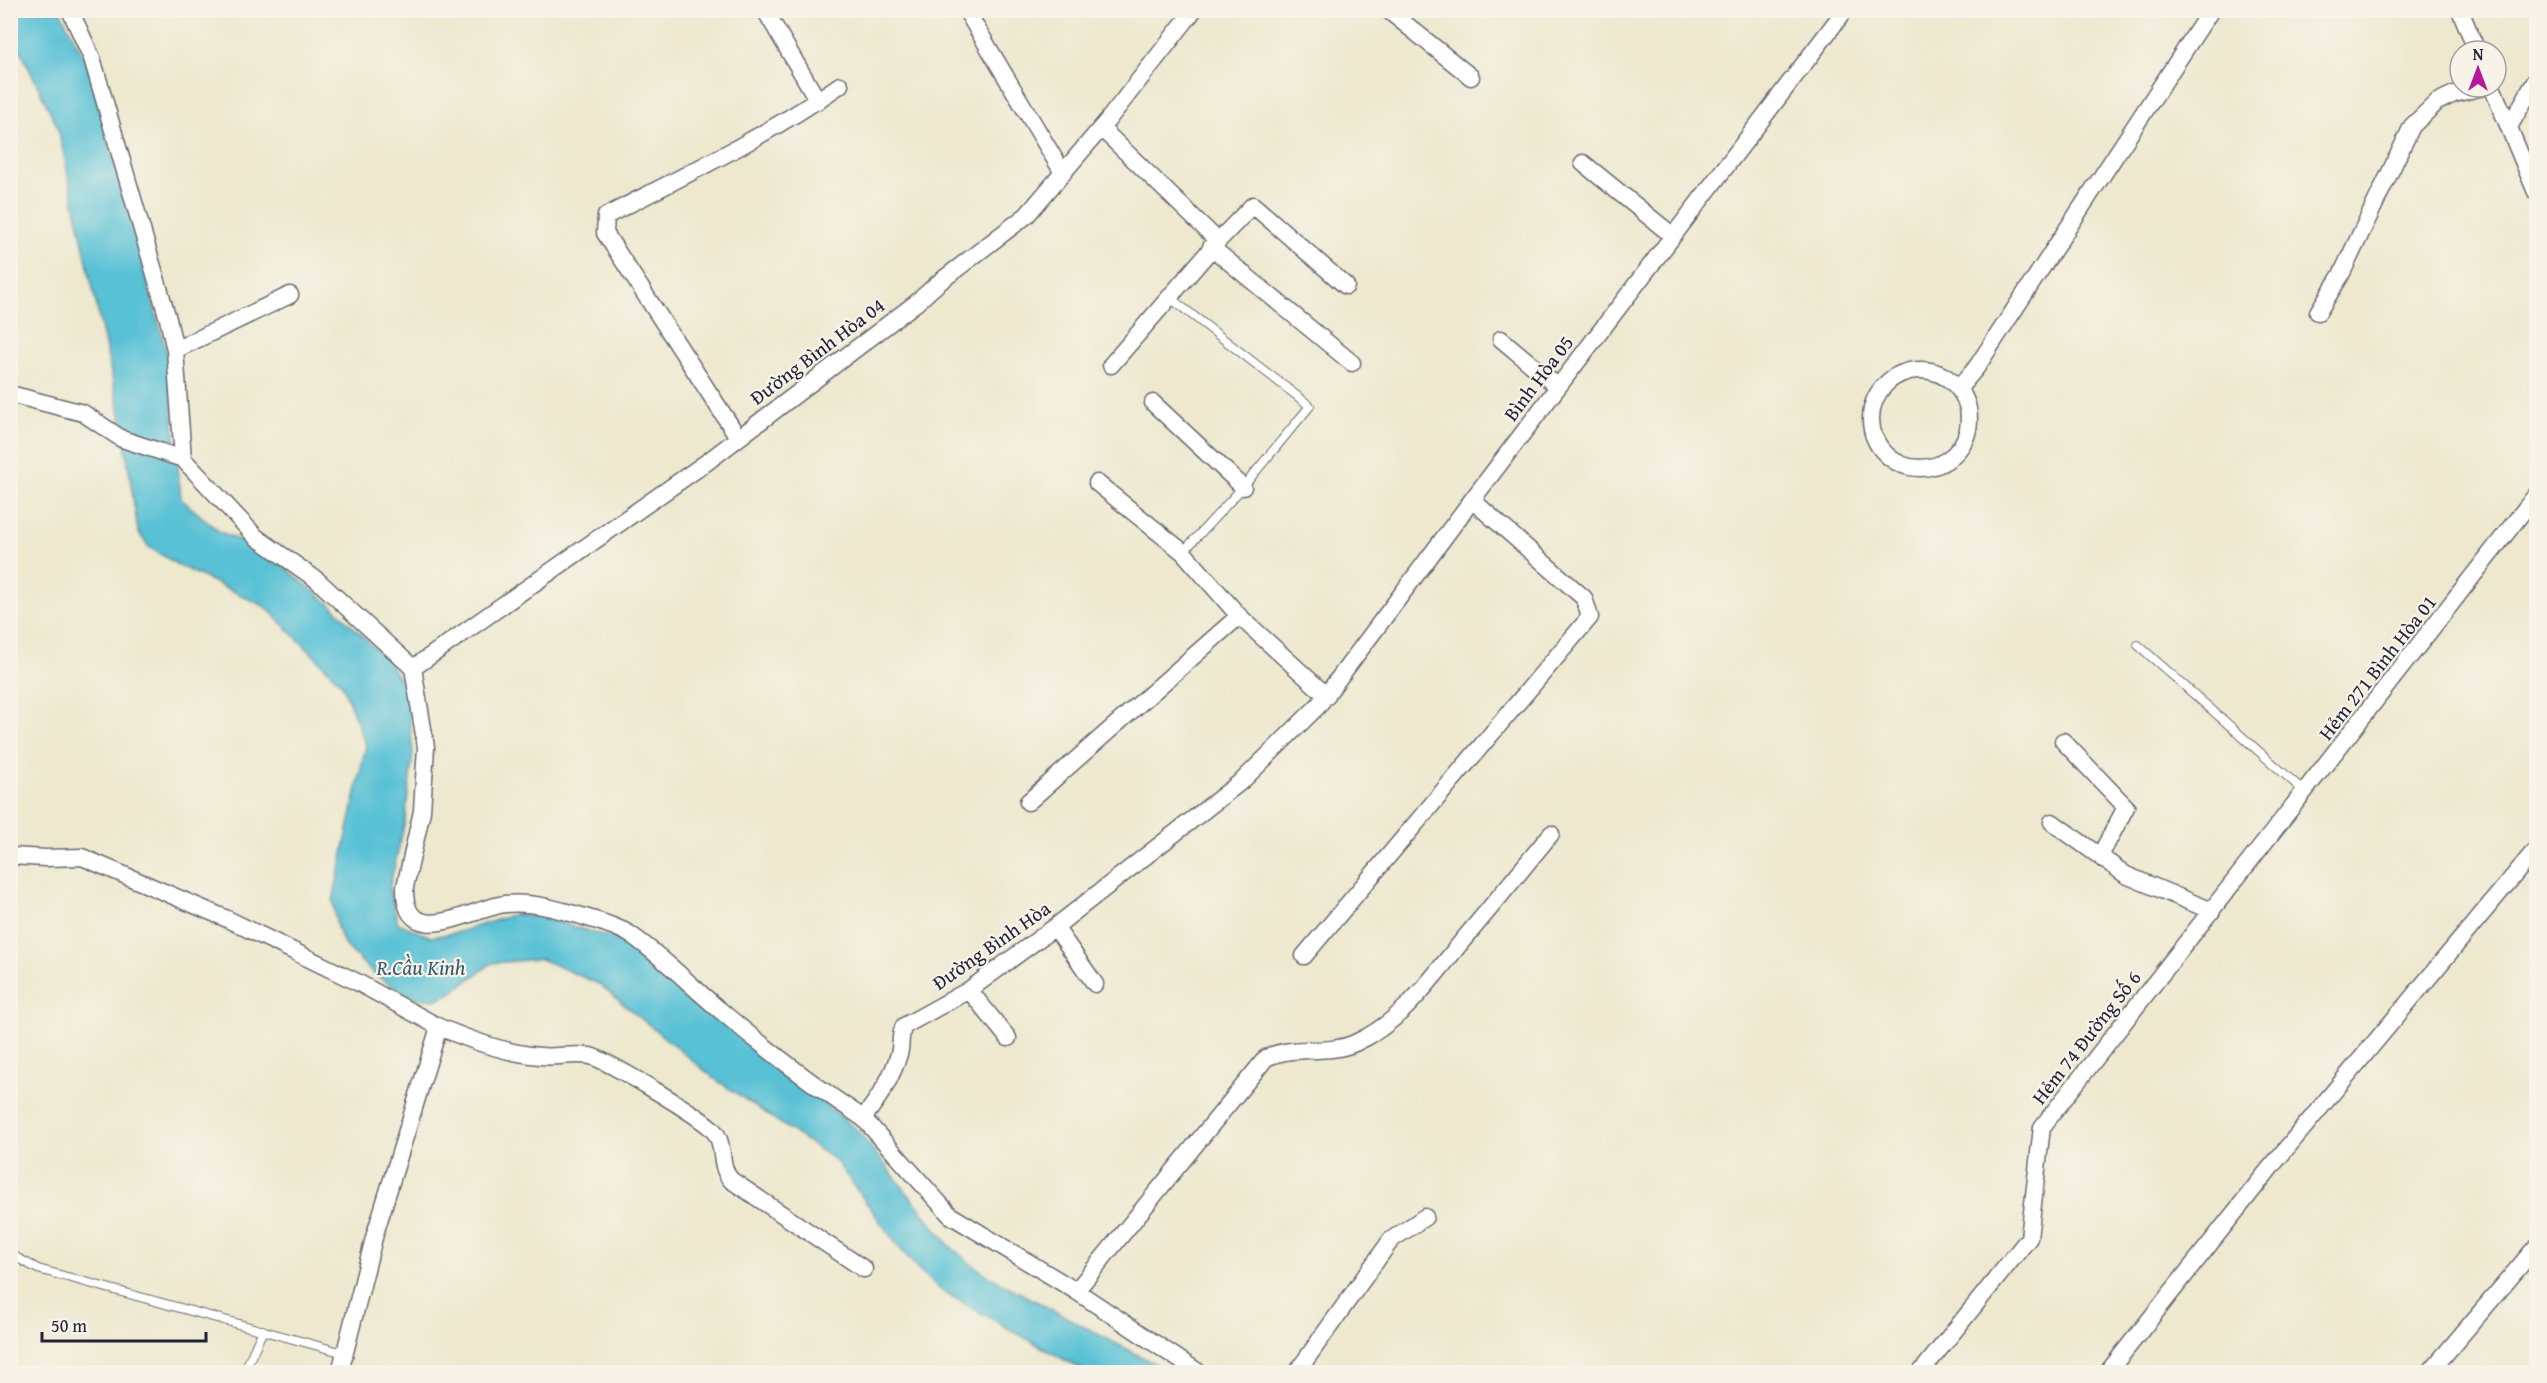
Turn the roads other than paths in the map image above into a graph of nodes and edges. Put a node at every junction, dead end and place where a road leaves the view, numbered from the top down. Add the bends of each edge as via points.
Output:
1 (70, 10) edge
2 (765, 10) edge
3 (966, 10) edge
4 (1194, 10) edge
5 (1388, 10) edge
6 (1845, 10) edge
7 (2211, 10) edge
8 (2460, 10) edge
9 (2472, 39) edge
10 (1471, 77) dead end
11 (2536, 80) edge
12 (840, 85) dead end
13 (2448, 97) edge
14 (2497, 99) edge
15 (818, 100) junction
16 (2508, 127) junction
17 (1101, 128) junction
18 (1583, 163) dead end
19 (1063, 173) junction
20 (2536, 192) edge
21 (1673, 236) junction
22 (1214, 244) junction
23 (1346, 286) dead end
24 (290, 295) dead end
25 (1169, 297) junction
26 (2318, 312) dead end
27 (1501, 339) dead end
28 (175, 350) junction
29 (1352, 363) dead end
30 (1111, 365) dead end
31 (1558, 387) junction
32 (1959, 388) junction
33 (10, 394) edge
34 (1154, 403) dead end
35 (738, 437) junction
36 (183, 459) junction
37 (1097, 483) dead end
38 (1243, 487) junction
39 (2536, 495) edge
40 (1472, 500) junction
41 (1183, 552) junction
42 (1239, 616) junction
43 (2138, 645) dead end
44 (413, 668) junction
45 (1327, 696) junction
46 (2064, 741) dead end
47 (1258, 765) joint
48 (2306, 792) junction
49 (1028, 802) dead end
50 (2052, 822) dead end
51 (1551, 834) dead end
52 (2536, 849) edge
53 (10, 856) edge
54 (2100, 856) junction
55 (2250, 864) joint
56 (2212, 911) junction
57 (1055, 927) junction
58 (1304, 956) dead end
59 (1095, 984) dead end
60 (969, 990) junction
61 (439, 1027) junction
62 (1008, 1038) dead end
63 (863, 1118) junction
64 (1425, 1217) dead end
65 (2536, 1247) edge
66 (10, 1254) edge
67 (864, 1269) dead end
68 (1076, 1291) junction
69 (263, 1330) junction
70 (344, 1353) junction
71 (244, 1372) edge
72 (339, 1372) edge
73 (1198, 1372) edge
74 (1297, 1372) edge
75 (1922, 1372) edge
76 (2108, 1372) edge
77 (2430, 1372) edge

1 - 28 street via 93,58
2 - 15 street
3 - 19 street
4 - 17 street, Đường Bình Hòa 04
5 - 10 street
6 - 21 street, Bình Hòa 05
7 - 32 street via 1976,368
8 - 9 street
11 - 16 street
12 - 15 street
13 - 26 street via 2412,126 2342,275
14 - 16 street
15 - 35 street via 606,216 605,233
16 - 20 street
17 - 19 street, Đường Bình Hòa 04
17 - 22 street
18 - 21 street
19 - 35 street, Đường Bình Hòa 04 via 1027,215
21 - 31 street, Bình Hòa 05
22 - 23 street via 1253,205
22 - 25 street
22 - 29 street
24 - 28 street
25 - 30 street
25 - 38 lane via 1310,406
27 - 31 street
28 - 36 street
31 - 40 street, Bình Hòa 05
32 - 32 street via 1936,372 1922,369 1895,376 1875,396 1870,417 1880,450 1911,467 1945,462 1960,448 1969,428 1968,407
33 - 36 street via 83,413 122,439
34 - 38 street
35 - 44 street, Đường Bình Hòa 04
36 - 44 street via 256,537 317,580
37 - 41 street
38 - 41 lane
39 - 48 street, Hẻm 271 Bình Hòa 01
40 - 45 street, Bình Hòa 05
40 - 58 street via 1584,598 1590,616
41 - 42 street
42 - 45 street
42 - 49 street
43 - 48 lane
44 - 63 street via 426,747 422,812 405,887 408,910 414,917 434,923 502,905 530,903 630,934 752,1038
45 - 47 street, Bình Hòa 05
46 - 54 street via 2126,807
47 - 57 street, Đường Bình Hòa
48 - 55 street, Hẻm 271 Bình Hòa 01
50 - 54 street
51 - 68 street via 1403,1013 1353,1044 1324,1051 1282,1051 1266,1058
52 - 76 street via 2270,1167
53 - 61 street via 82,857 225,918
54 - 56 street via 2126,875
55 - 56 street, Hẻm 74 Đường Số 6
56 - 75 street, Hẻm 74 Đường Số 6 via 2042,1127 2029,1238
57 - 59 street
57 - 60 street, Đường Bình Hòa
60 - 62 street
60 - 63 street, Đường Bình Hòa via 904,1026 894,1066 877,1102
61 - 67 street via 477,1043 518,1053 590,1056 668,1099 712,1129 731,1180
61 - 70 street via 375,1234
63 - 68 street via 950,1215
64 - 74 street via 1391,1240
65 - 77 street
66 - 69 lane via 38,1269
68 - 73 street
69 - 70 lane
69 - 71 lane
70 - 72 street

